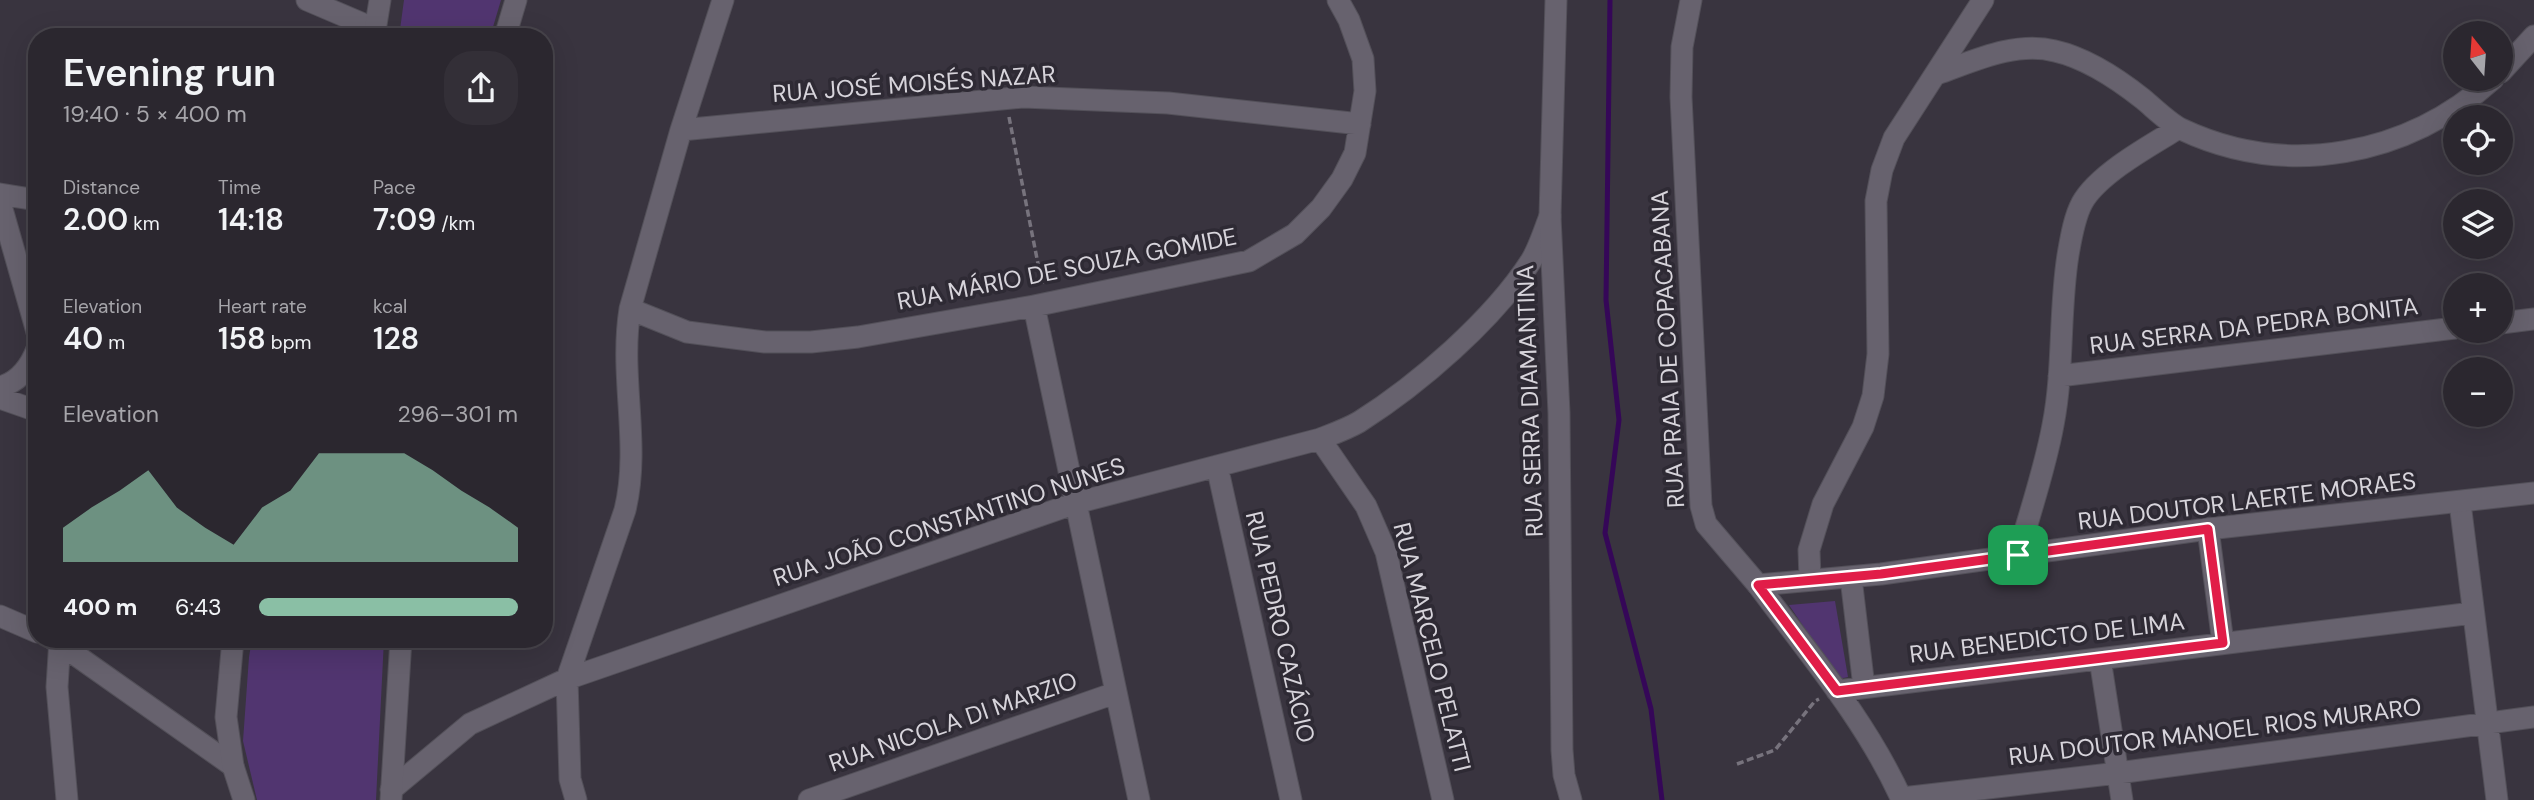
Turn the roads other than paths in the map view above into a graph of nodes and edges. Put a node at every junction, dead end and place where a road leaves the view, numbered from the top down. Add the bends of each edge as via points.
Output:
1 (307, 0) edge
2 (380, 0) edge
3 (516, 0) edge
4 (723, 0) edge
5 (1338, 0) edge
6 (1556, 0) edge
7 (1691, 0) edge
8 (1983, 0) edge
9 (364, 28) edge
10 (375, 28) edge
11 (508, 28) edge
12 (2534, 36) edge
13 (2513, 59) edge
14 (1937, 74) junction
15 (2480, 91) edge
16 (1360, 124) junction
17 (2179, 128) junction
18 (681, 130) junction
19 (0, 194) edge
20 (28, 199) edge
21 (0, 202) edge
22 (1550, 216) junction
23 (28, 300) edge
24 (1040, 305) junction
25 (629, 309) junction
26 (2534, 319) edge
27 (2513, 322) edge
28 (2443, 329) edge
29 (28, 368) edge
30 (2059, 376) junction
31 (0, 387) edge
32 (0, 398) edge
33 (28, 408) edge
34 (1320, 439) junction
35 (1217, 466) junction
36 (2534, 493) edge
37 (1076, 503) junction
38 (2459, 503) junction
39 (2208, 529) junction
40 (2018, 555) junction
41 (1851, 578) junction
42 (1810, 579) junction
43 (1758, 585) junction
44 (2473, 613) junction
45 (0, 616) edge
46 (28, 628) edge
47 (2223, 643) junction
48 (58, 648) edge
49 (69, 648) edge
50 (232, 648) edge
51 (400, 648) edge
52 (2100, 659) junction
53 (567, 679) junction
54 (1864, 687) junction
55 (1837, 691) junction
56 (1115, 693) junction
57 (2534, 717) edge
58 (2487, 724) junction
59 (233, 766) junction
60 (2118, 773) junction
61 (391, 795) edge
62 (1902, 799) edge
63 (67, 800) edge
64 (244, 800) edge
65 (576, 800) edge
66 (808, 800) edge
67 (1139, 800) edge
68 (1291, 800) edge
69 (1443, 800) edge
70 (1571, 800) edge
71 (2122, 800) edge
72 (2497, 800) edge

1 - 9 street
2 - 10 street
3 - 11 street
4 - 18 street
5 - 16 street, RUA MÁRIO DE SOUZA GOMIDE via 1363,60
6 - 22 street, RUA SERRA DIAMANTINA
7 - 43 street, RUA PRAIA DE COPACABANA via 1682,47 1681,97 1701,506 1706,524
8 - 14 street
12 - 13 street
14 - 17 street via 2006,50 2055,51 2125,85
14 - 42 street via 1894,138 1882,170 1876,201 1878,354 1873,396 1863,427 1823,504 1809,550
15 - 17 street via 2400,139 2333,154 2271,154
16 - 18 street, RUA JOSÉ MOISÉS NAZAR via 1168,103 1006,99
16 - 24 street, RUA MÁRIO DE SOUZA GOMIDE via 1355,153 1321,208 1295,234 1249,261
17 - 30 street via 2121,165 2082,202 2063,291
18 - 25 street
19 - 20 street
21 - 23 street
22 - 34 street, RUA JOÃO CONSTANTINO NUNES via 1532,259 1504,298 1460,342 1357,423
22 - 70 street, RUA SERRA DIAMANTINA via 1559,412 1562,750
24 - 25 street, RUA MÁRIO DE SOUZA GOMIDE via 811,342 751,341 687,332
24 - 37 street
25 - 53 street via 625,339 630,489
26 - 27 street
28 - 30 street, RUA SERRA DA PEDRA BONITA
29 - 31 street
30 - 40 street via 2053,426
32 - 33 street
34 - 35 street, RUA JOÃO CONSTANTINO NUNES
34 - 69 street, RUA MARCELO PELATTI via 1366,506 1386,552
35 - 37 street, RUA JOÃO CONSTANTINO NUNES
35 - 68 street, RUA PEDRO CAZÁCIO
36 - 38 street, RUA DOUTOR LAERTE MORAES
37 - 53 street, RUA JOÃO CONSTANTINO NUNES
37 - 56 street
38 - 39 street, RUA DOUTOR LAERTE MORAES
38 - 44 street
39 - 40 street, RUA DOUTOR LAERTE MORAES
39 - 47 street
40 - 41 street, RUA DOUTOR LAERTE MORAES
41 - 42 street, RUA DOUTOR LAERTE MORAES
41 - 54 street
42 - 43 street, RUA DOUTOR LAERTE MORAES
43 - 55 street, RUA PRAIA DE COPACABANA
44 - 47 street, RUA BENEDICTO DE LIMA
44 - 58 street
45 - 46 street
47 - 52 street, RUA BENEDICTO DE LIMA
48 - 63 street
49 - 59 street
50 - 59 street via 226,717
51 - 61 street
52 - 54 street, RUA BENEDICTO DE LIMA
52 - 60 street
53 - 61 street, RUA JOÃO CONSTANTINO NUNES via 470,724
53 - 65 street via 570,779
54 - 55 street, RUA BENEDICTO DE LIMA
55 - 62 street, RUA PRAIA DE COPACABANA
56 - 66 street, RUA NICOLA DI MARZIO
56 - 67 street
57 - 58 street, RUA DOUTOR MANOEL RIOS MURARO
58 - 60 street, RUA DOUTOR MANOEL RIOS MURARO
58 - 72 street
59 - 64 street
60 - 62 street, RUA DOUTOR MANOEL RIOS MURARO
60 - 71 street

